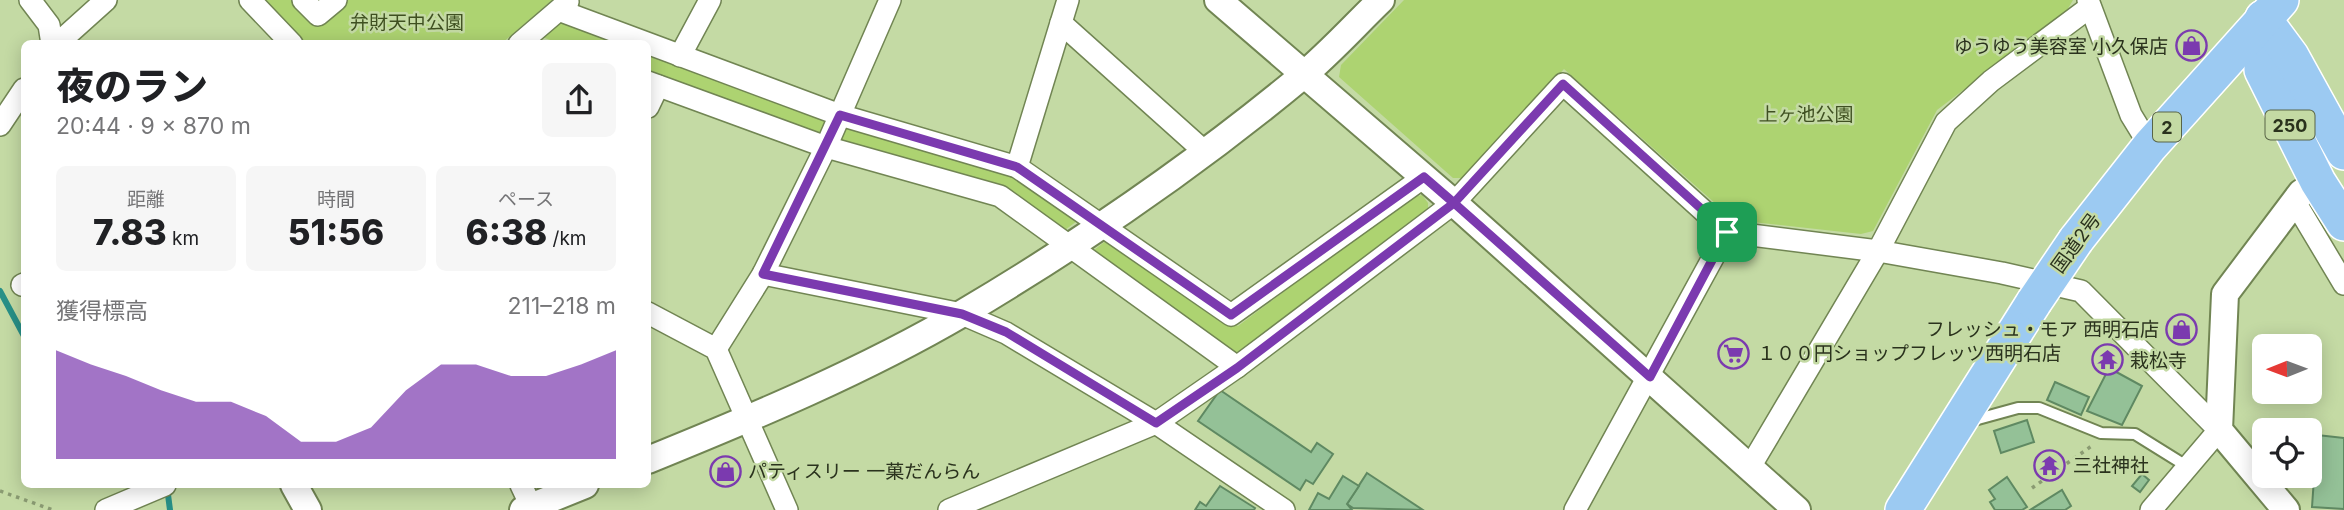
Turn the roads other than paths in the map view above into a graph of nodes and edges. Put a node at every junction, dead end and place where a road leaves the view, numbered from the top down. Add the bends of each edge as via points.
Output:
1 (30, 0) edge
2 (106, 0) edge
3 (250, 0) edge
4 (303, 0) edge
5 (336, 0) edge
6 (710, 0) edge
7 (890, 0) edge
8 (1068, 0) edge
9 (1217, 0) edge
10 (1381, 0) edge
11 (2089, 4) edge
12 (565, 5) edge
13 (2272, 9) edge
14 (1061, 23) junction
15 (54, 40) edge
16 (60, 40) edge
17 (288, 40) edge
18 (531, 40) edge
19 (644, 40) edge
20 (651, 43) edge
21 (680, 56) junction
22 (1303, 76) junction
23 (653, 84) edge
24 (21, 94) edge
25 (840, 115) junction
26 (0, 125) edge
27 (2342, 145) edge
28 (2150, 146) junction
29 (826, 147) junction
30 (1205, 152) junction
31 (1017, 167) junction
32 (1424, 177) junction
33 (2307, 192) junction
34 (1454, 203) junction
35 (2344, 223) edge
36 (1102, 225) junction
37 (1727, 232) junction
38 (1070, 246) junction
39 (1878, 251) junction
40 (763, 274) junction
41 (2344, 284) edge
42 (962, 314) junction
43 (651, 315) edge
44 (716, 349) junction
45 (1237, 368) junction
46 (1650, 377) junction
47 (747, 420) junction
48 (1156, 423) junction
49 (1954, 426) junction
50 (2219, 430) junction
51 (651, 459) edge
52 (1750, 467) junction
53 (2188, 467) junction
54 (158, 488) edge
55 (296, 488) edge
56 (573, 488) edge
57 (979, 498) junction
58 (525, 500) edge
59 (1276, 508) edge
60 (106, 510) edge
61 (308, 510) edge
62 (787, 510) edge
63 (949, 510) edge
64 (997, 510) edge
65 (1575, 510) edge
66 (1797, 510) edge
67 (1903, 510) edge
68 (2151, 510) edge
69 (2286, 510) edge

1 - 15 street via 49,24
2 - 16 street
3 - 17 street
4 - 5 street via 318,15
6 - 21 street
7 - 25 street
8 - 14 street
9 - 22 street
10 - 22 street
11 - 28 street via 2131,115
11 - 39 street via 1946,122
12 - 18 street
12 - 19 street
13 - 27 highway, 250 via 2291,56
13 - 28 highway, 国道2号 / 2
13 - 33 highway, 250 via 2262,70
14 - 30 street
14 - 31 street
20 - 21 street
21 - 25 street
22 - 30 street
22 - 32 street
23 - 29 street
24 - 26 street
25 - 29 street
25 - 31 street
28 - 49 highway, 国道2号 / 2, bridge via 2076,240
29 - 38 street via 1000,196
29 - 40 street
30 - 36 street
31 - 36 street
32 - 34 street
32 - 36 street via 1231,315
33 - 35 highway, 250
33 - 41 street
33 - 50 street via 2225,294
34 - 37 street via 1563,84
34 - 45 street
34 - 46 street
36 - 38 street
37 - 39 street
37 - 46 street
38 - 42 street
38 - 45 street
39 - 50 street via 2081,291
39 - 52 street
40 - 42 street
40 - 44 street
42 - 47 street
42 - 48 street via 1006,332
43 - 44 street
44 - 47 street
45 - 48 street
46 - 52 street
46 - 65 street
47 - 51 street
47 - 62 street
48 - 57 street
48 - 59 street
49 - 53 lane via 2018,408 2039,408 2101,433 2135,434
49 - 67 highway, 国道2号 / 2
50 - 53 street
50 - 69 street
52 - 66 street
53 - 68 street
54 - 60 street
55 - 61 street
56 - 58 street
57 - 63 street
57 - 64 street

